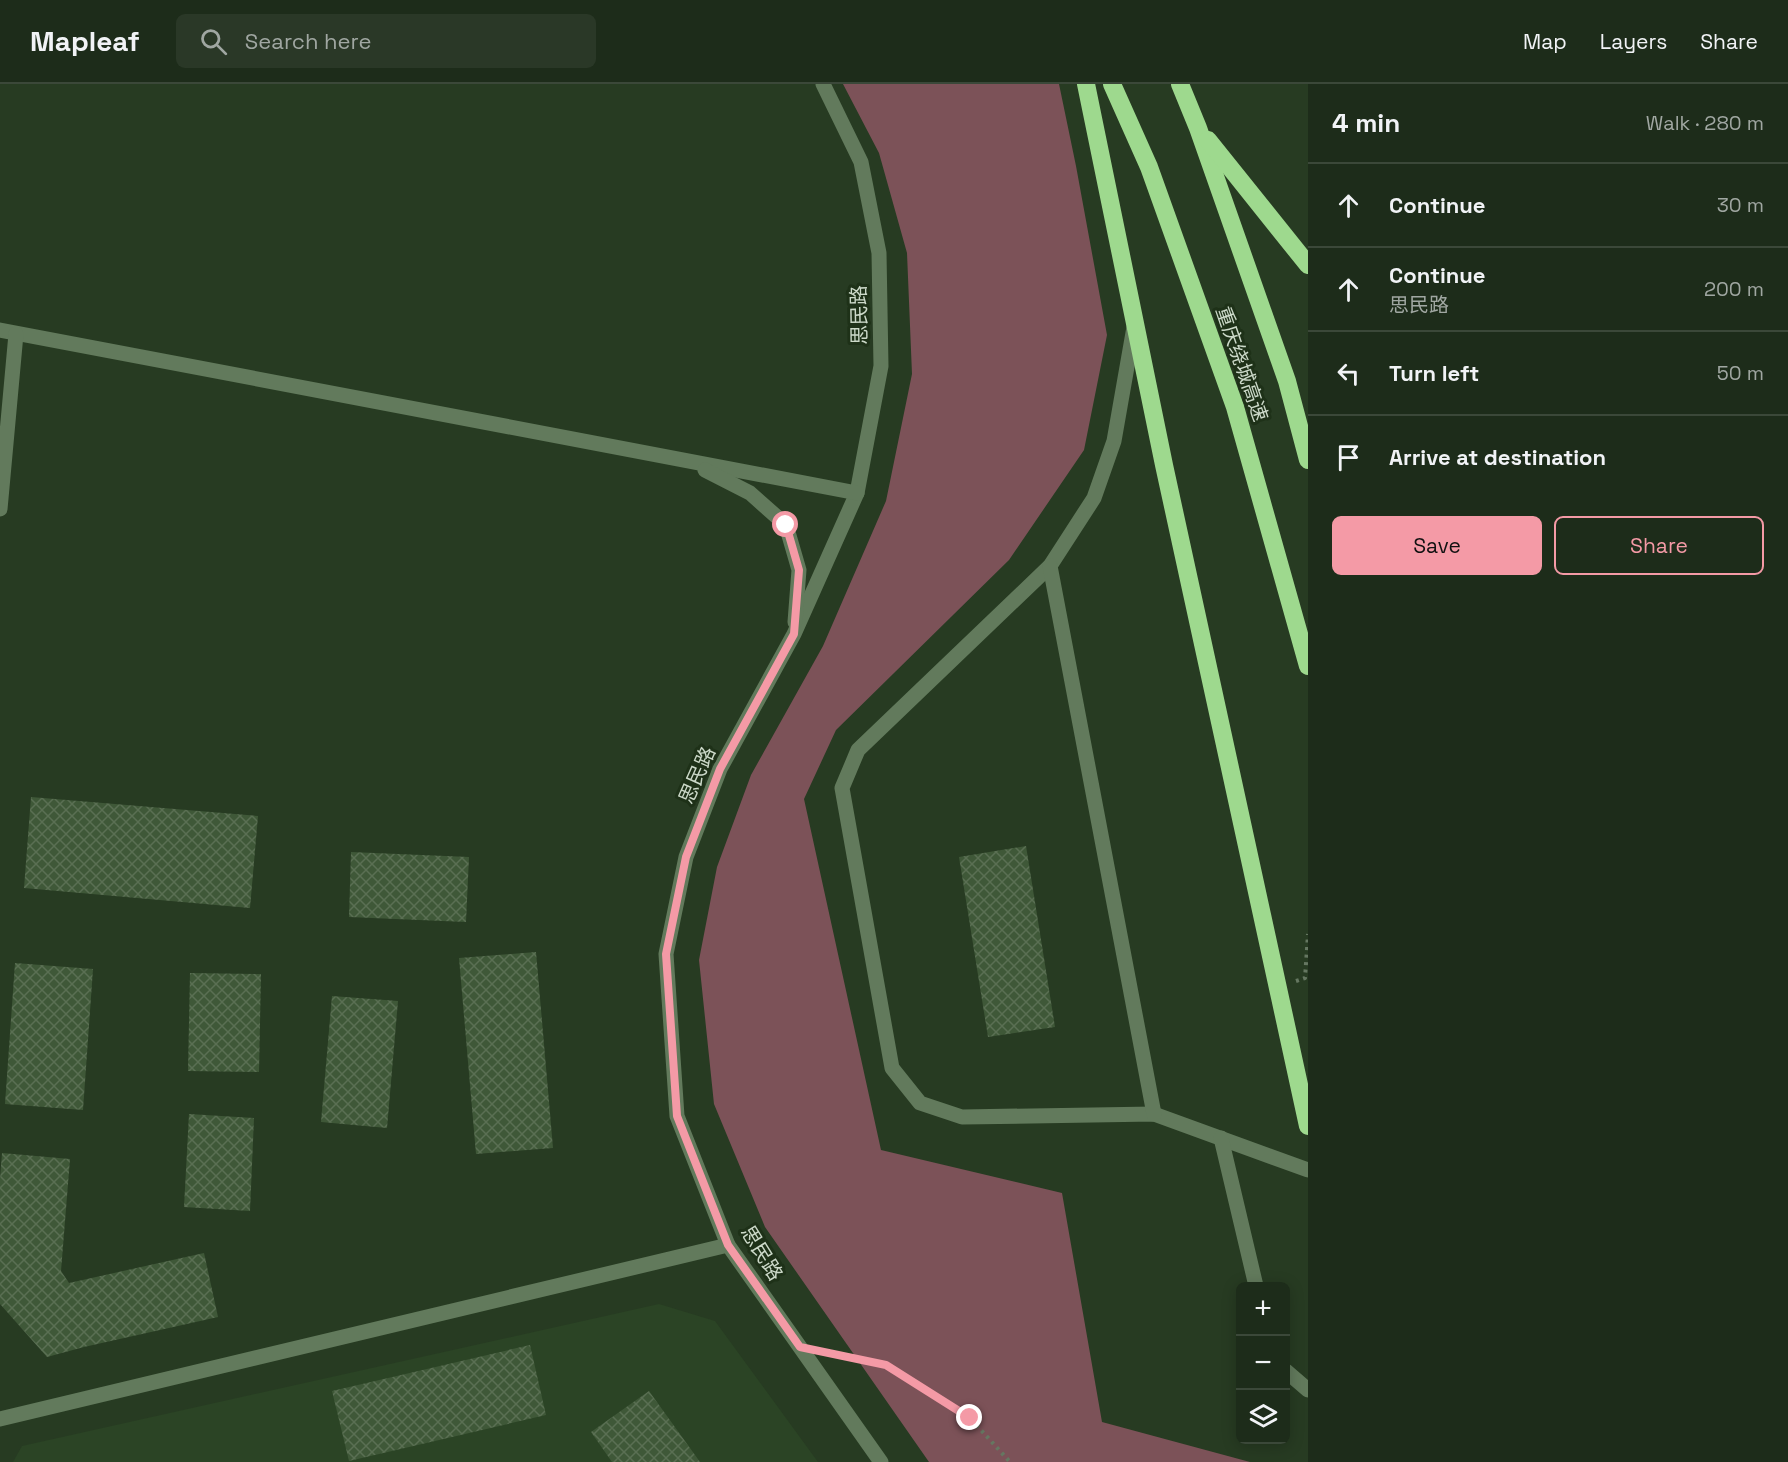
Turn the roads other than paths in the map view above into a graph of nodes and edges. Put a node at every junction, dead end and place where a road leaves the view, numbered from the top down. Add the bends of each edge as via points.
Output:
1 (823, 84) edge
2 (1086, 84) edge
3 (1112, 84) edge
4 (1180, 84) edge
5 (1198, 128) junction
6 (1308, 265) edge
7 (1135, 321) junction
8 (0, 330) edge
9 (16, 334) junction
10 (1308, 460) edge
11 (689, 461) junction
12 (857, 493) junction
13 (0, 509) edge
14 (1050, 566) junction
15 (794, 634) junction
16 (1308, 666) edge
17 (1154, 1114) junction
18 (1308, 1126) edge
19 (1221, 1138) junction
20 (1308, 1170) edge
21 (728, 1245) junction
22 (1255, 1282) edge
23 (1290, 1374) edge
24 (1308, 1390) edge
25 (0, 1419) edge
26 (881, 1462) edge

1 - 12 street, 思民路 via 861,162 879,253 881,366
2 - 7 highway
3 - 16 highway, 重庆绕城高速 via 1149,167 1235,407
4 - 5 highway, 重庆绕城高速
5 - 6 highway
5 - 10 highway, 重庆绕城高速 via 1287,381
7 - 14 street via 1114,441 1094,498
7 - 18 highway
8 - 9 street
9 - 11 street
9 - 13 street
11 - 12 street
11 - 15 street via 750,493 786,525 799,570
12 - 15 street, 思民路
14 - 17 street
14 - 17 street via 858,750 842,788 892,1068 920,1102 963,1118
15 - 21 street, 思民路 via 720,769 686,857 666,954 677,1116
17 - 19 street
19 - 20 street
19 - 22 street
21 - 25 street
21 - 26 street, 思民路
23 - 24 street

